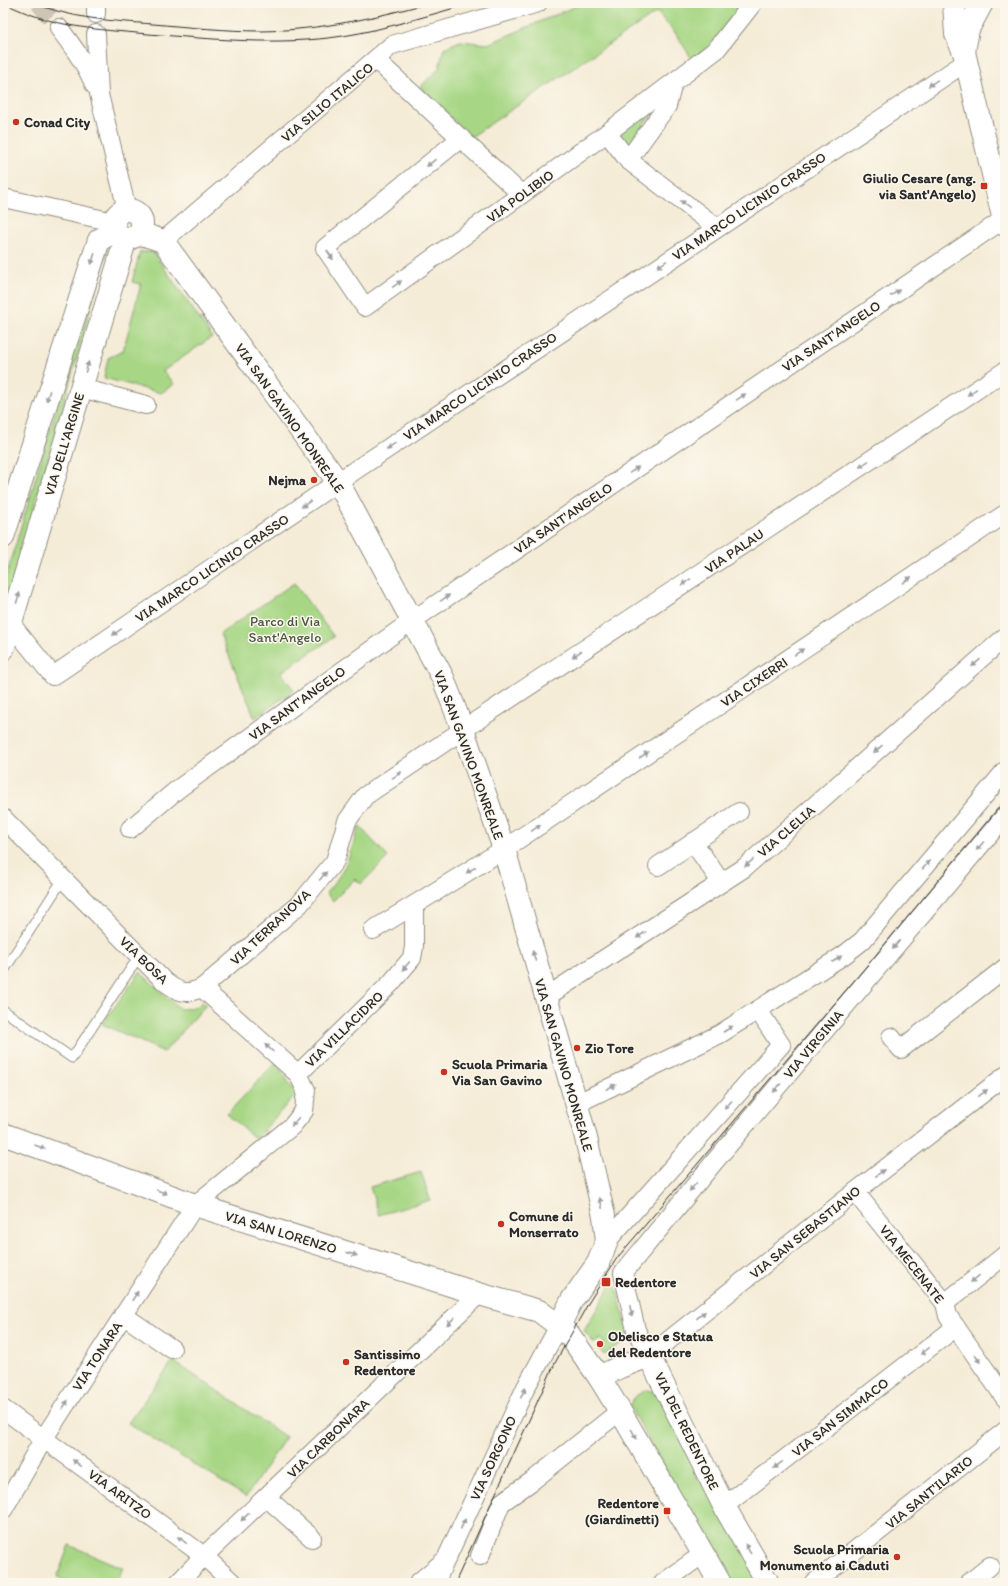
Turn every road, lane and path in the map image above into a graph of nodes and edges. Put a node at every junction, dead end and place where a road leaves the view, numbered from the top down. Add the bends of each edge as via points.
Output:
1 (538, 3) edge
2 (752, 3) edge
3 (954, 3) edge
4 (982, 3) edge
5 (59, 28) tunnel mouth
6 (96, 34) dead end
7 (965, 57) junction
8 (376, 60) junction
9 (673, 83) junction
10 (99, 94) junction
11 (607, 133) junction
12 (461, 138) junction
13 (628, 160) junction
14 (522, 194) junction
15 (3, 198) edge
16 (1004, 222) edge
17 (124, 227) junction
18 (716, 227) junction
19 (163, 241) junction
20 (1005, 371) edge
21 (81, 388) junction
22 (146, 405) dead end
23 (338, 482) junction
24 (1005, 514) edge
25 (3, 537) edge
26 (413, 620) junction
27 (11, 624) junction
28 (1005, 638) edge
29 (3, 649) edge
30 (463, 730) junction
31 (1005, 771) edge
32 (739, 812) dead end
33 (1005, 816) edge
34 (3, 818) edge
35 (130, 829) dead end
36 (693, 842) junction
37 (504, 849) junction
38 (658, 866) dead end
39 (63, 879) junction
40 (721, 882) junction
41 (414, 905) junction
42 (373, 930) dead end
43 (139, 956) junction
44 (1005, 968) edge
45 (3, 972) edge
46 (202, 988) junction
47 (546, 997) junction
48 (3, 1010) edge
49 (758, 1010) junction
50 (891, 1037) dead end
51 (298, 1074) junction
52 (1005, 1076) edge
53 (576, 1104) junction
54 (3, 1134) edge
55 (855, 1192) junction
56 (195, 1205) junction
57 (607, 1241) junction
58 (1005, 1255) edge
59 (623, 1273) joint
60 (479, 1294) junction
61 (945, 1303) junction
62 (123, 1315) junction
63 (559, 1326) junction
64 (956, 1327) junction
65 (172, 1349) dead end
66 (649, 1356) junction
67 (599, 1377) junction
68 (1005, 1398) edge
69 (3, 1409) edge
70 (620, 1411) junction
71 (1005, 1431) edge
72 (44, 1438) junction
73 (266, 1497) junction
74 (724, 1506) junction
75 (3, 1510) edge
76 (312, 1538) dead end
77 (703, 1554) junction
78 (204, 1556) junction
79 (480, 1556) dead end
80 (446, 1559) junction
81 (990, 1566) dead end
82 (178, 1583) edge
83 (233, 1583) edge
84 (418, 1583) edge
85 (435, 1583) edge
86 (663, 1583) edge
87 (720, 1583) edge
88 (768, 1583) edge
89 (814, 1583) edge
90 (969, 1583) edge

1 - 8 street via 392,46
2 - 9 street, VIA POLIBIO via 716,50
3 - 7 street via 956,34
4 - 7 street via 968,29
5 - 10 street via 89,71
6 - 10 street
7 - 16 street
7 -> 18 street, VIA MARCO LICINIO CRASSO
8 - 12 street, VIA SILIO ITALICO
8 - 19 street, VIA SILIO ITALICO
9 - 11 street, VIA POLIBIO
9 - 13 street via 667,106
10 - 17 street
11 - 13 street
11 - 14 street, VIA POLIBIO
12 - 14 street, VIA SILIO ITALICO
12 -> 14 street, VIA POLIBIO via 325,248 365,307
18 -> 13 street
15 - 17 street
26 -> 16 street, VIA SANT'ANGELO
17 - 19 street
21 -> 17 street, VIA DELL'ARGINE
17 -> 25 street, VIA DELL'ARGINE via 99,240
18 -> 23 street, VIA MARCO LICINIO CRASSO
19 - 23 street, VIA SAN GAVINO MONREALE
20 -> 30 street, VIA PALAU
21 - 22 street
27 -> 21 street, VIA DELL'ARGINE
23 - 26 street, VIA SAN GAVINO MONREALE
23 -> 27 street, VIA MARCO LICINIO CRASSO via 53,676
37 -> 24 street, VIA CIXERRI
26 - 30 street, VIA SAN GAVINO MONREALE via 443,678
26 - 35 street, VIA SANT'ANGELO via 178,789
27 - 29 street, VIA DELL'ARGINE
28 -> 40 street, VIA CLELIA via 744,868
30 - 37 street, VIA SAN GAVINO MONREALE
46 -> 30 street, VIA TERRANOVA via 299,905 335,861 347,821 365,796
49 -> 31 street via 862,941
32 - 36 street
33 -> 59 street, VIA VIRGINIA
34 - 39 street, VIA BOSA
36 - 38 street
36 - 40 street
37 -> 41 street
47 -> 37 street, VIA SAN GAVINO MONREALE
39 - 43 street, VIA BOSA
39 - 45 lane
40 -> 47 street, VIA CLELIA
41 - 42 street
41 -> 51 street, VIA VILLACIDRO via 412,958 391,983
43 - 46 street, VIA BOSA via 177,991 190,992
43 - 48 lane via 72,1058
44 - 50 street via 901,1050
51 -> 46 street
47 - 53 street, VIA SAN GAVINO MONREALE
53 -> 49 street via 720,1034
49 -> 57 street, VIA VIRGINIA via 781,1045
51 -> 56 street, VIA VILLACIDRO via 306,1090 304,1111 292,1126
55 -> 52 street, VIA SAN SEBASTIANO
57 -> 53 street, VIA SAN GAVINO MONREALE via 604,1216
54 -> 56 street, VIA SAN LORENZO
55 - 61 street, VIA MECENATE
66 -> 55 street, VIA SAN SEBASTIANO
56 -> 60 street, VIA SAN LORENZO
62 -> 56 street, VIA TONARA
57 - 63 street, VIA SAN GAVINO MONREALE via 598,1263 572,1300
58 -> 61 street
59 -> 66 street, VIA DEL REDENTORE via 636,1330
60 - 63 street, VIA SAN LORENZO via 539,1311
60 -> 73 street, VIA CARBONARA
61 - 64 street, VIA MECENATE via 948,1316
62 - 65 street
72 -> 62 street, VIA TONARA
63 - 67 street via 570,1336
80 -> 63 street, VIA SORGONO via 526,1387
64 -> 68 street, VIA MECENATE
64 -> 74 street, VIA SAN SIMMACO
66 - 67 street, VIA SAN SEBASTIANO
66 - 74 street, VIA DEL REDENTORE
67 - 70 street
69 - 72 street, VIA ARITZO
70 -> 77 street
70 - 79 street via 501,1503
71 - 89 street, VIA SANT'ILARIO
72 - 75 street, VIA TONARA
78 -> 72 street, VIA ARITZO
73 - 76 street
73 -> 78 street, VIA CARBONARA
88 -> 74 street, VIA DEL REDENTORE
77 - 86 street
77 - 87 street
78 - 82 street, VIA CARBONARA
78 - 83 street, VIA ARITZO
80 - 84 street, VIA SORGONO
80 - 85 street
81 - 90 street

